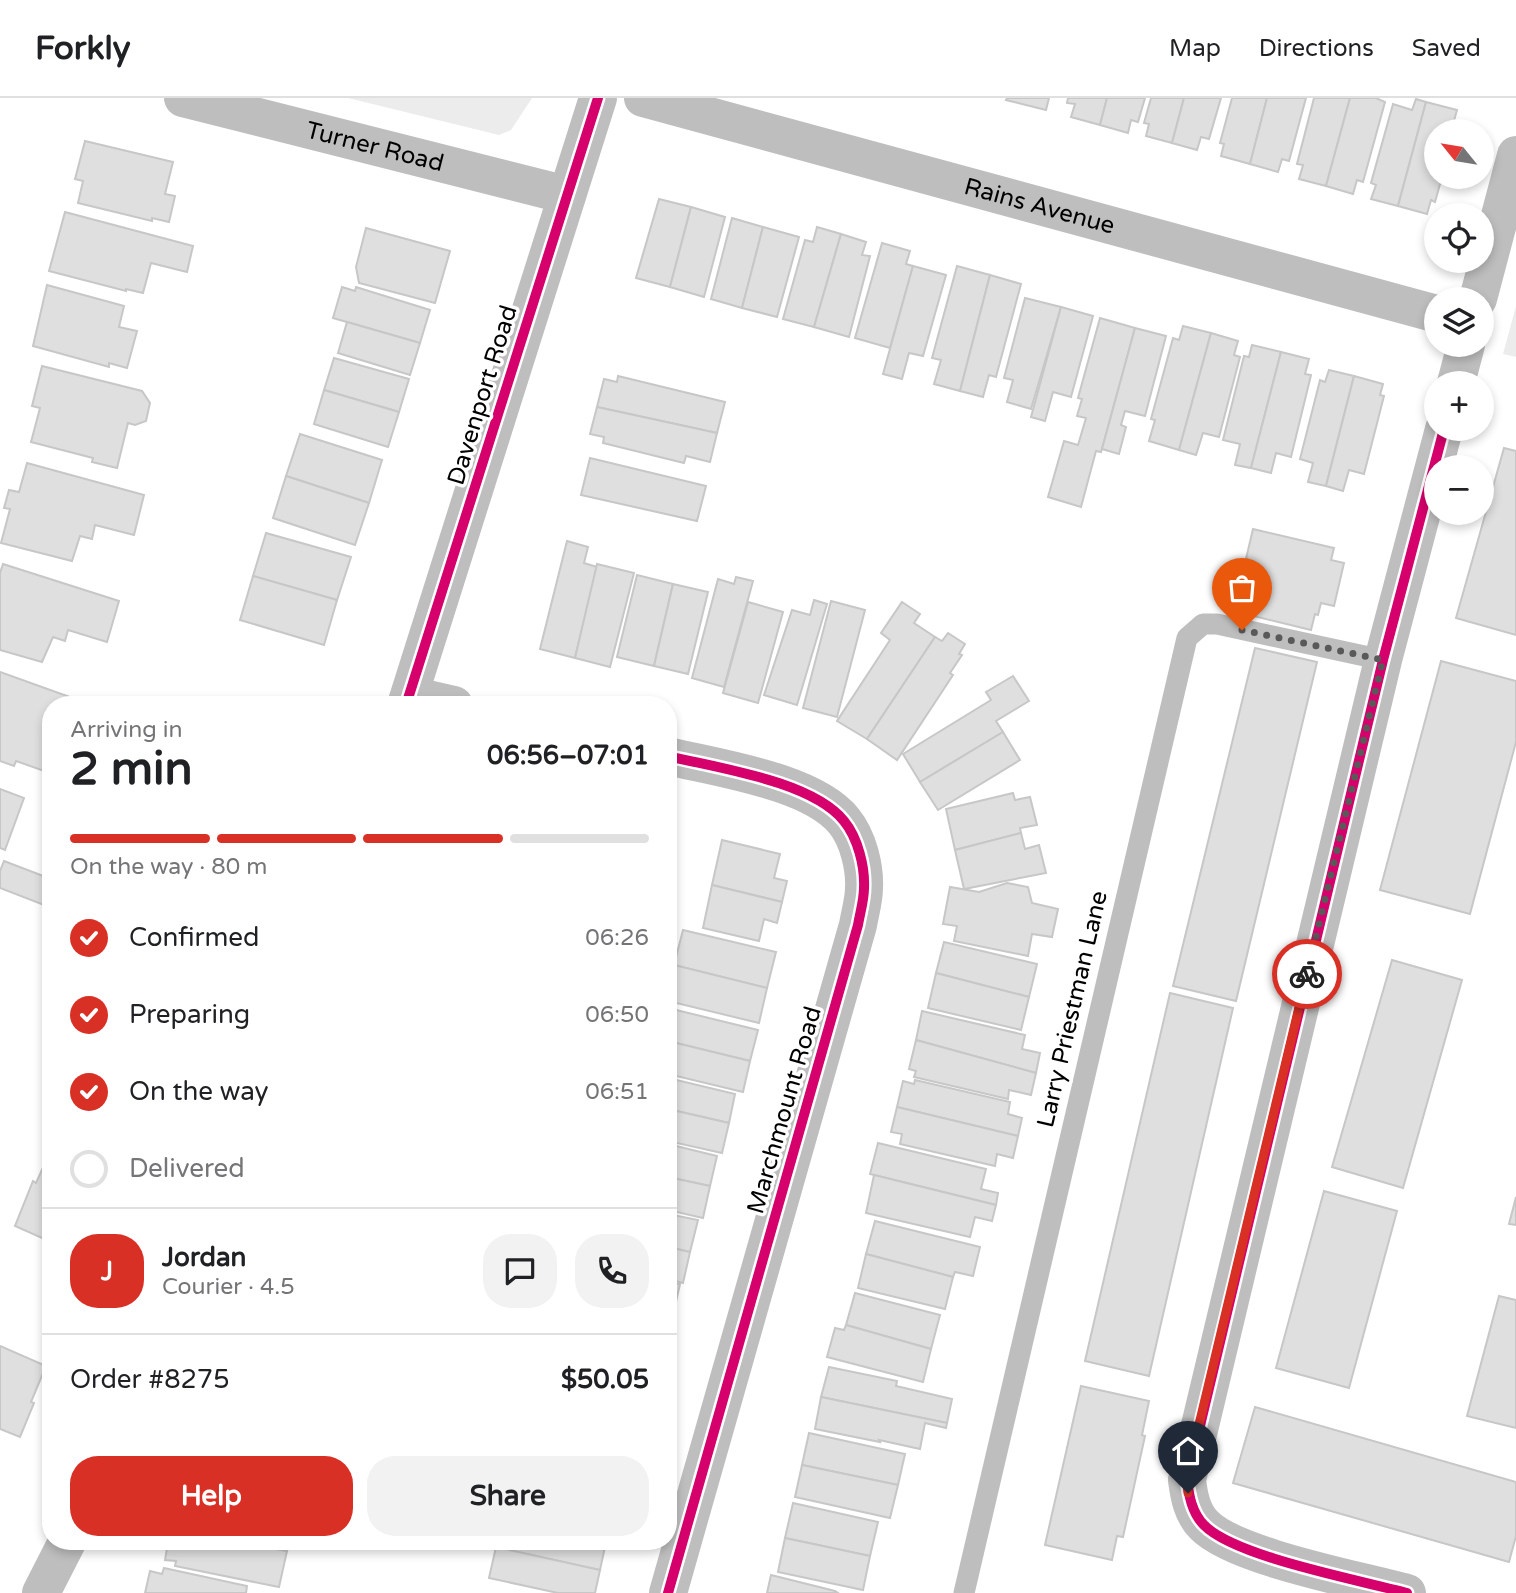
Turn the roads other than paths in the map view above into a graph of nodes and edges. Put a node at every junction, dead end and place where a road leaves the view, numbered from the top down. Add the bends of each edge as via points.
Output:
1 (183, 98) edge
2 (598, 98) edge
3 (643, 98) edge
4 (1516, 155) edge
5 (567, 195) junction
6 (1481, 287) edge
7 (1424, 310) edge
8 (1441, 441) edge
9 (1383, 660) junction
10 (409, 696) edge
11 (677, 758) edge
12 (63, 1550) edge
13 (41, 1593) edge
14 (668, 1593) edge
15 (964, 1593) edge
16 (1407, 1593) edge

1 - 5 street, Turner Road
2 - 5 street, Davenport Road
3 - 7 street, Rains Avenue
4 - 6 street
5 - 10 street, Davenport Road
8 - 9 street
9 - 15 lane, Larry Priestman Lane via 1217,624 1203,624 1187,638
9 - 16 street via 1187,1480 1193,1508 1218,1537 1267,1556
11 - 14 street, Marchmount Road via 774,781 819,801 844,821 859,849 864,887 858,925
12 - 13 street

